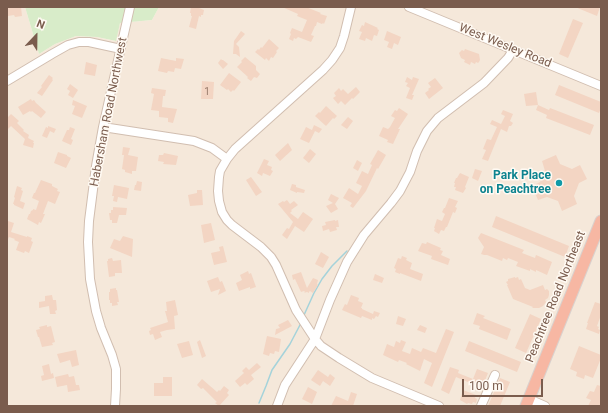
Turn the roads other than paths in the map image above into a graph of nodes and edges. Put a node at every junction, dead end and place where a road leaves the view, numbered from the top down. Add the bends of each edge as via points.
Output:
1 (130, 7) edge
2 (351, 7) edge
3 (409, 7) edge
4 (427, 10) edge
5 (121, 49) junction
6 (513, 50) junction
7 (7, 81) edge
8 (601, 86) edge
9 (103, 127) junction
10 (227, 159) junction
11 (601, 221) edge
12 (315, 339) junction
13 (495, 375) dead end
14 (527, 403) edge
15 (115, 406) edge
16 (277, 406) edge
17 (439, 406) edge
18 (481, 406) edge
19 (545, 406) edge

1 - 5 street, Habersham Road Northwest
2 - 10 street via 340,48 332,60
3 - 4 street, West Wesley Road
4 - 6 street, West Wesley Road
5 - 7 street via 90,42 68,45
5 - 9 street, Habersham Road Northwest
6 - 8 street, West Wesley Road
6 - 12 street via 484,83 438,118 427,131 400,191 364,235 347,262
9 - 10 street via 194,141 212,148
9 - 15 street, Habersham Road Northwest via 88,242 90,279 96,311 116,369
10 - 12 street via 220,171 218,184 222,212 232,225 271,257 296,310
11 - 14 highway, Peachtree Road Northeast
12 - 16 street via 285,385
12 - 17 street via 321,346 372,378
13 - 18 street
14 - 19 street

